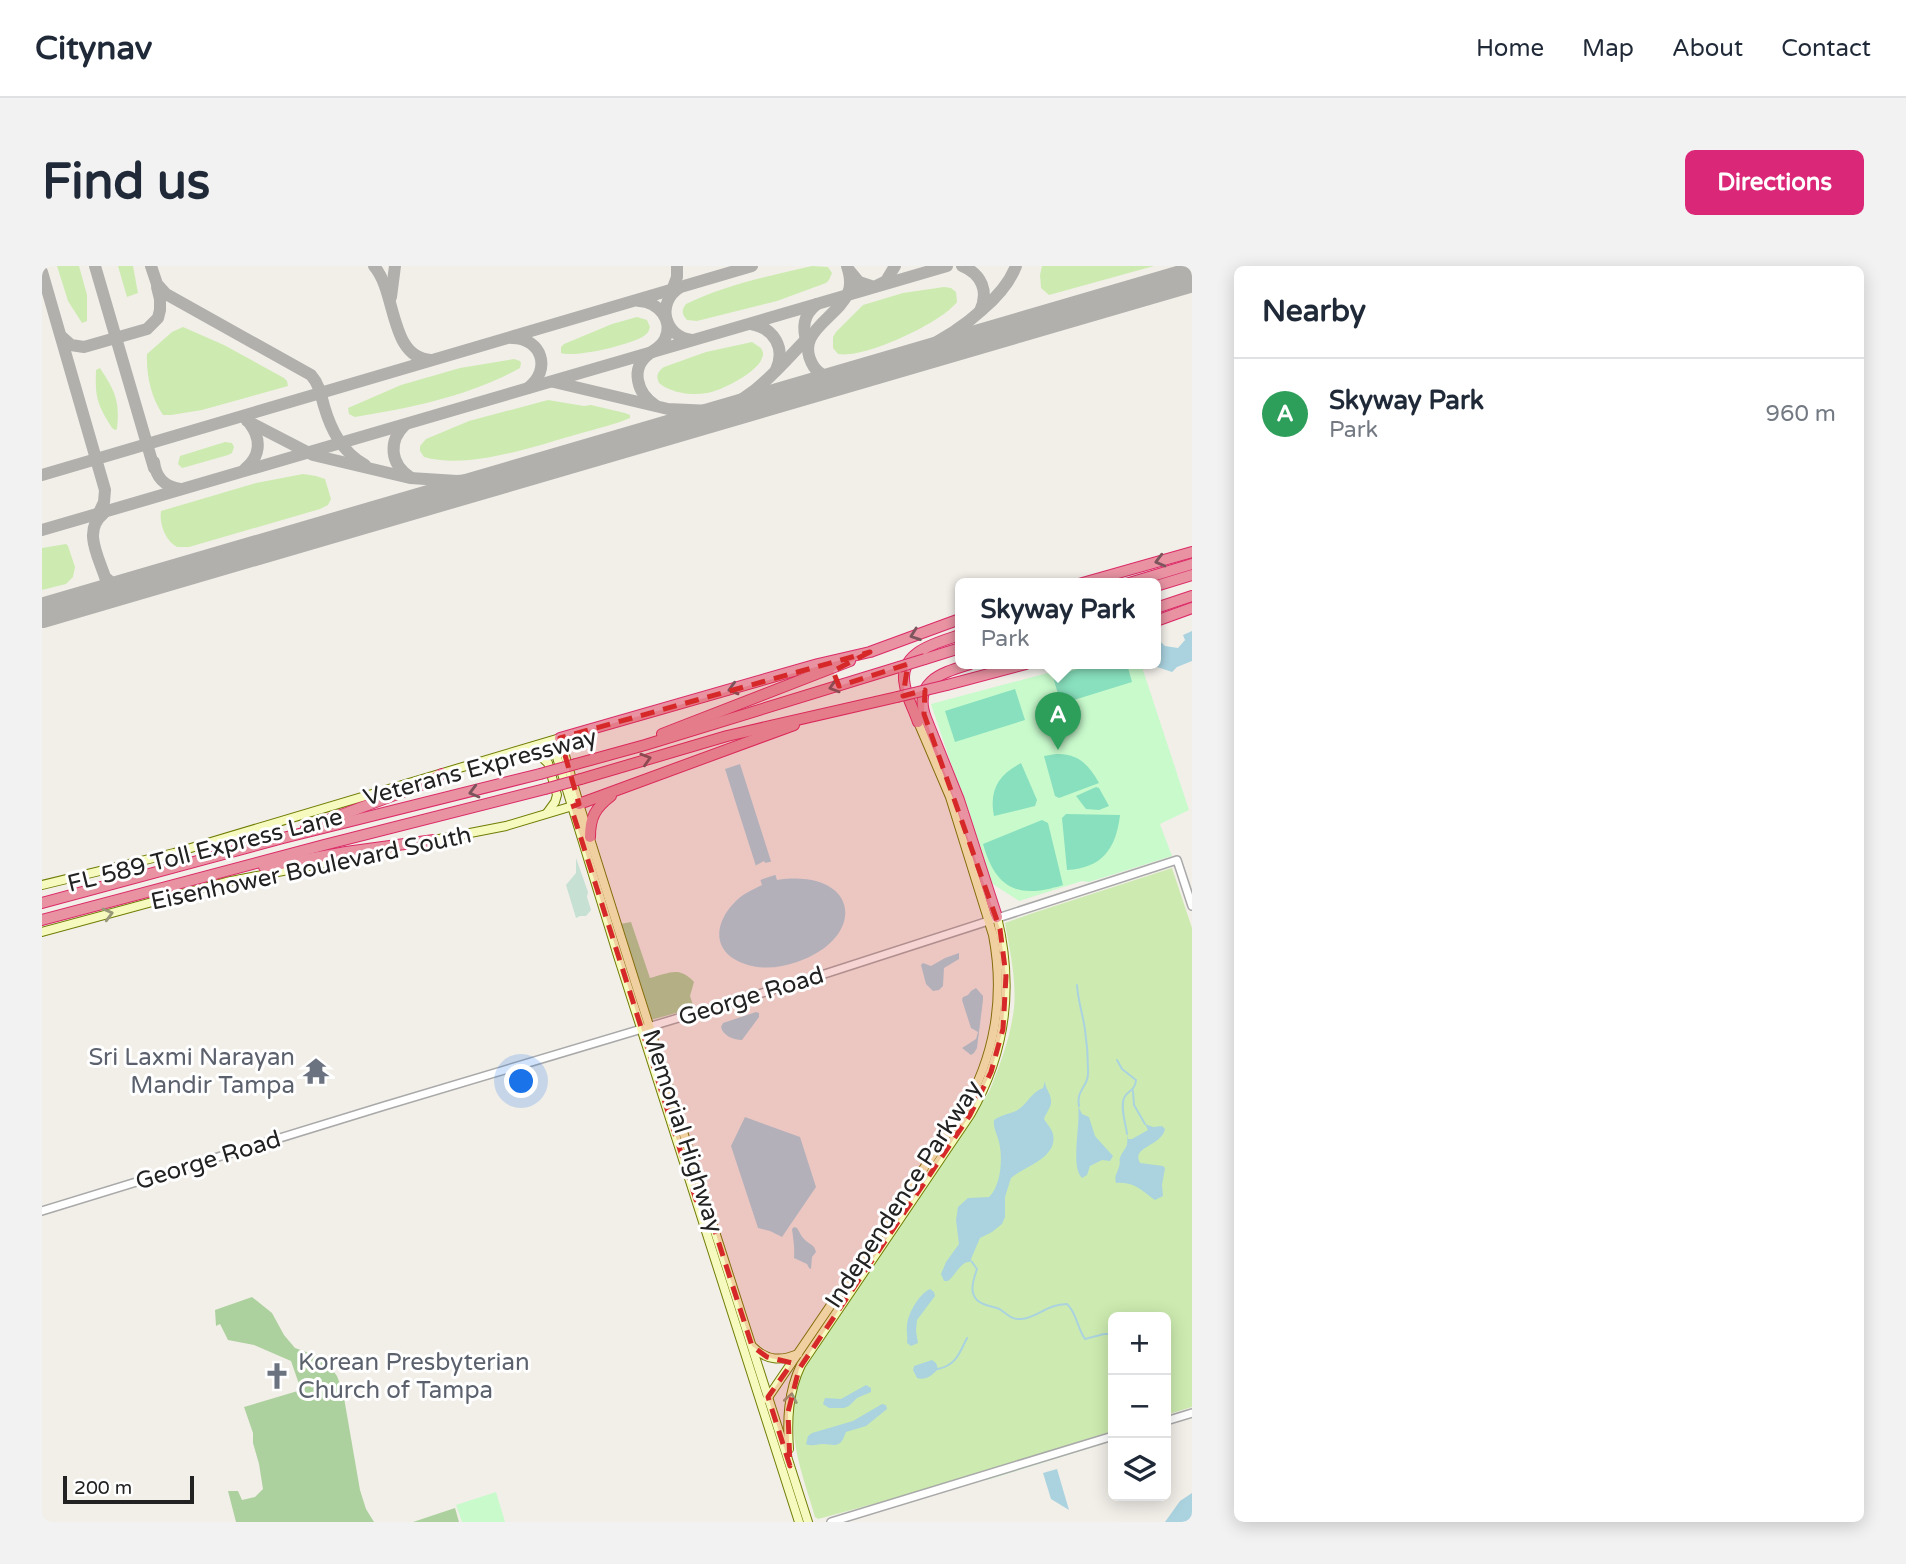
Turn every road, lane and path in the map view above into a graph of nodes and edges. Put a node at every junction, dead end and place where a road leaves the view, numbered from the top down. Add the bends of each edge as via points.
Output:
1 (1192, 552) edge
2 (1192, 566) edge
3 (1192, 575) edge
4 (1100, 578) edge
5 (1149, 578) edge
6 (1161, 584) edge
7 (1192, 596) edge
8 (1161, 606) edge
9 (1192, 608) edge
10 (1161, 619) edge
11 (955, 621) edge
12 (955, 637) edge
13 (955, 650) edge
14 (870, 652) junction
15 (958, 669) edge
16 (1007, 669) edge
17 (810, 717) junction
18 (918, 722) joint
19 (556, 740) junction
20 (518, 751) junction
21 (611, 753) junction
22 (442, 774) junction
23 (620, 790) junction
24 (575, 806) junction
25 (548, 814) junction
26 (576, 825) junction
27 (379, 831) junction
28 (283, 838) junction
29 (590, 838) junction
30 (434, 840) junction
31 (229, 870) junction
32 (42, 885) edge
33 (42, 903) edge
34 (1192, 906) edge
35 (42, 914) edge
36 (993, 918) junction
37 (42, 920) edge
38 (42, 932) edge
39 (645, 1029) junction
40 (42, 1211) edge
41 (741, 1325) junction
42 (752, 1346) junction
43 (798, 1354) junction
44 (765, 1404) junction
45 (1192, 1413) edge
46 (1171, 1419) edge
47 (1108, 1438) edge
48 (790, 1466) junction
49 (799, 1522) edge
50 (808, 1522) edge
51 (831, 1522) edge

1 -> 4 highway
2 - 5 highway
3 - 6 highway
7 - 8 highway
9 - 10 highway
11 -> 14 highway
12 - 18 highway via 919,650 907,665 904,684
13 -> 21 highway, Veterans Expressway, bridge
14 -> 19 highway
14 - 21 highway
15 - 36 highway via 935,678 925,690 922,704 959,800
16 - 17 highway, Veterans Expressway, bridge
17 - 23 highway
27 -> 17 highway, Veterans Expressway, bridge
18 - 36 main road, Independence Parkway
19 - 20 main road
19 - 24 main road, Memorial Highway
20 - 22 main road
20 - 25 main road via 537,753 548,763 557,795
21 -> 28 highway, Veterans Expressway, bridge
22 - 28 highway
22 - 32 main road via 174,853
23 - 24 highway
23 - 29 highway via 595,811
24 - 25 main road, Eisenhower Boulevard South
24 - 26 main road, Memorial Highway
24 - 29 main road, Memorial Highway
25 - 26 main road via 564,815
25 - 30 main road, Eisenhower Boulevard South
26 - 39 main road, Memorial Highway
27 - 31 highway, Veterans Expressway
27 - 35 highway, FL 589 Toll Express Lane via 312,842
28 - 33 highway, Veterans Expressway
29 - 39 main road, Memorial Highway
30 - 31 highway
38 -> 30 main road, Eisenhower Boulevard South via 226,883
31 - 37 highway, Veterans Expressway
34 - 36 street, George Road via 1177,860
36 - 39 street, George Road
36 - 43 main road, Independence Parkway via 998,1003 980,1078
48 -> 36 main road, Independence Parkway via 788,1412 799,1369 970,1115 991,1072 1001,1040 1006,996 1005,957
39 - 40 street, George Road
39 - 41 main road, Memorial Highway
41 - 42 main road, Memorial Highway
41 - 44 main road, Memorial Highway
42 - 43 main road via 776,1359
42 - 44 main road, Memorial Highway
43 - 44 main road, Independence Parkway
44 - 48 main road, Memorial Highway via 774,1414
44 - 49 main road, Memorial Highway
45 - 46 street
47 - 51 street
48 - 50 main road, Memorial Highway

